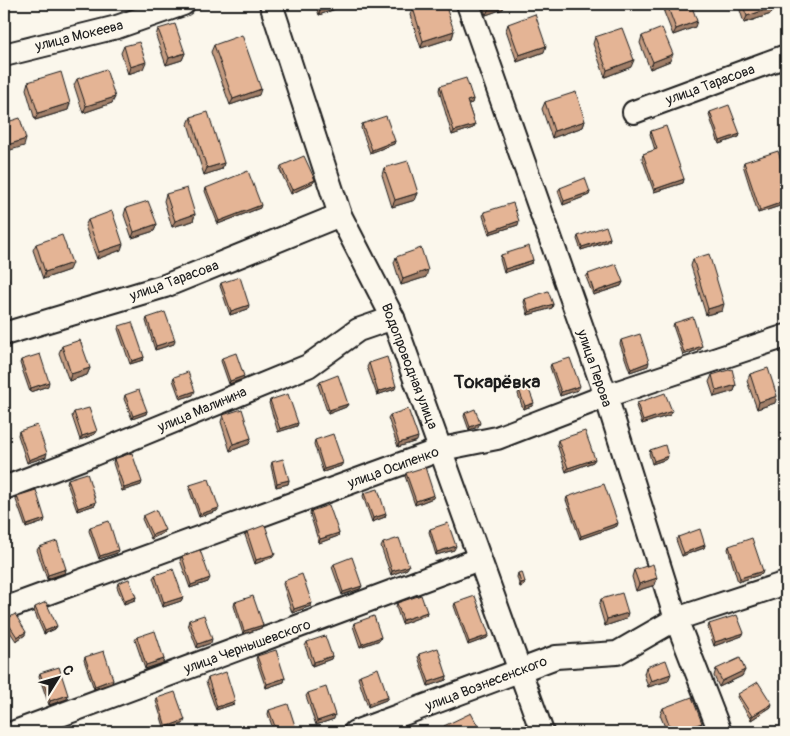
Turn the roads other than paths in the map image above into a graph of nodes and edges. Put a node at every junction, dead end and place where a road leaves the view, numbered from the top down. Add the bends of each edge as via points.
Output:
1 (183, 4) edge
2 (271, 4) edge
3 (468, 4) edge
4 (4, 55) edge
5 (786, 56) edge
6 (634, 112) dead end
7 (340, 216) junction
8 (394, 318) junction
9 (4, 334) edge
10 (786, 336) edge
11 (606, 396) junction
12 (442, 449) junction
13 (4, 488) edge
14 (479, 559) junction
15 (786, 583) edge
16 (4, 609) edge
17 (676, 619) junction
18 (520, 670) junction
19 (15, 732) edge
20 (355, 732) edge
21 (542, 732) edge
22 (720, 732) edge

1 - 4 street, улица Мокеева via 117,27
2 - 7 street, Водопроводная улица
3 - 11 street, улица Перова
5 - 6 street, улица Тарасова
7 - 8 street, Водопроводная улица
7 - 9 street, улица Тарасова via 165,286
8 - 12 street, Водопроводная улица
8 - 13 street, улица Малинина via 358,330 308,366
10 - 11 street, улица Осипенко
11 - 12 street, улица Осипенко via 497,438
11 - 17 street, улица Перова
12 - 14 street, Водопроводная улица
12 - 16 street, улица Осипенко
14 - 18 street, Водопроводная улица
14 - 19 street, улица Чернышевского
15 - 17 street, улица Вознесенского
17 - 18 street, улица Вознесенского via 617,653 556,657
17 - 22 street, улица Перова
18 - 20 street, улица Вознесенского
18 - 21 street, Водопроводная улица

